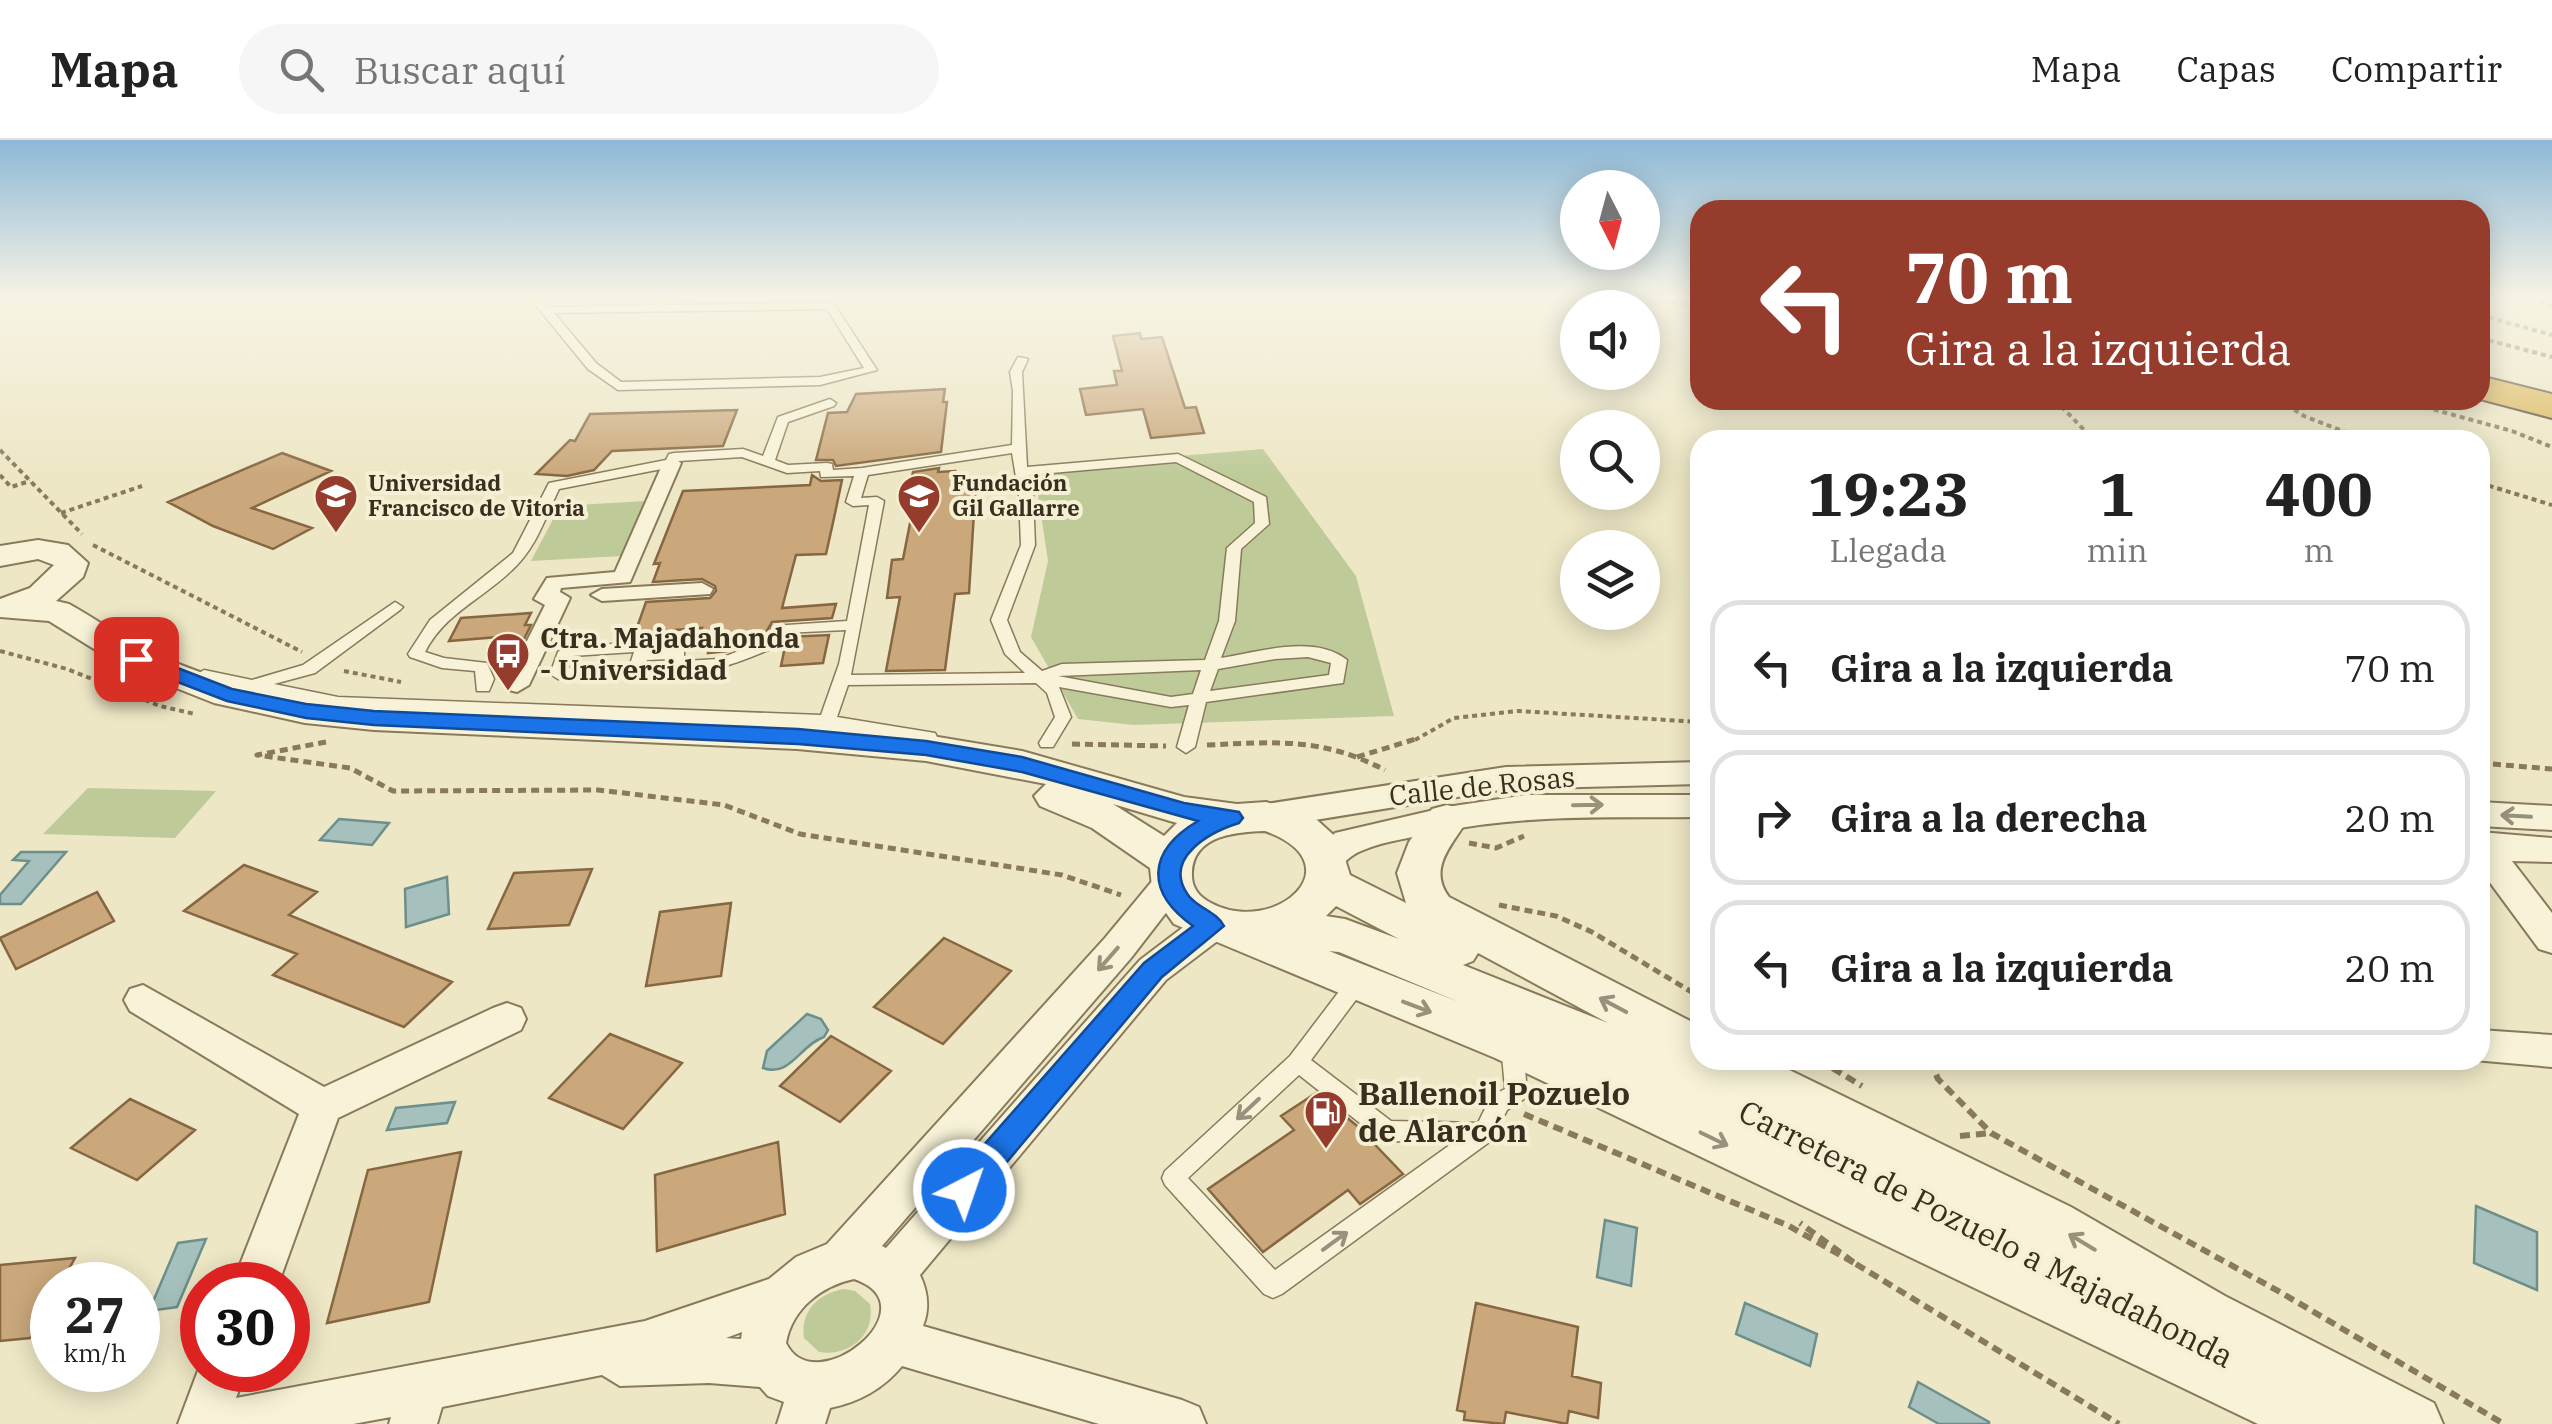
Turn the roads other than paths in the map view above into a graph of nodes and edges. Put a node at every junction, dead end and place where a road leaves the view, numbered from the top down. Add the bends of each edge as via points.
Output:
1 (584, 357) edge
2 (863, 357) edge
3 (1022, 359) dead end
4 (2490, 372) edge
5 (2552, 388) edge
6 (2490, 390) edge
7 (830, 402) dead end
8 (2552, 406) edge
9 (1018, 448) junction
10 (768, 462) junction
11 (672, 463) junction
12 (862, 472) junction
13 (1021, 472) junction
14 (0, 522) edge
15 (43, 549) junction
16 (0, 556) edge
17 (65, 578) junction
18 (621, 588) junction
19 (702, 589) dead end
20 (396, 607) dead end
21 (4, 610) edge
22 (74, 620) junction
23 (854, 625) junction
24 (640, 656) junction
25 (136, 659) junction
26 (1211, 664) junction
27 (309, 669) junction
28 (1040, 678) junction
29 (842, 680) junction
30 (248, 685) junction
31 (516, 686) dead end
32 (483, 687) dead end
33 (308, 698) junction
34 (1198, 701) junction
35 (827, 721) junction
36 (742, 736) junction
37 (1046, 744) dead end
38 (1186, 746) dead end
39 (1690, 773) edge
40 (1072, 777) junction
41 (1690, 806) edge
42 (2490, 815) edge
43 (1248, 817) junction
44 (1446, 818) junction
45 (2552, 818) edge
46 (2490, 847) edge
47 (2552, 850) edge
48 (2490, 859) edge
49 (1327, 872) junction
50 (1164, 883) junction
51 (1240, 928) junction
52 (2552, 940) edge
53 (1357, 983) junction
54 (144, 1000) dead end
55 (507, 1019) dead end
56 (1512, 1044) junction
57 (1609, 1044) junction
58 (1690, 1044) edge
59 (2490, 1047) edge
60 (2552, 1052) edge
61 (1298, 1062) junction
62 (1742, 1070) edge
63 (322, 1108) junction
64 (1484, 1132) junction
65 (842, 1259) junction
66 (264, 1262) edge
67 (892, 1274) junction
68 (780, 1296) junction
69 (898, 1342) junction
70 (772, 1364) junction
71 (506, 1371) junction
72 (214, 1392) edge
73 (418, 1404) edge
74 (806, 1407) edge
75 (202, 1424) edge
76 (228, 1424) edge
77 (1182, 1424) edge
78 (2325, 1424) edge
79 (2362, 1424) edge
80 (2413, 1424) edge

1 - 2 lane via 618,386 820,381 871,370
3 - 9 lane via 1016,372
4 - 5 highway
6 - 8 highway
7 - 10 lane via 782,420
9 - 12 lane
9 - 13 lane
10 - 11 lane via 743,453 674,457
10 - 12 lane via 788,469 827,467 826,474
11 - 18 street
11 - 32 lane via 554,486 518,556 422,636 416,654 481,667
12 - 23 lane via 853,502 877,501
13 - 26 lane via 1178,458 1261,500 1262,524 1234,548 1227,621
13 - 28 lane via 1028,546 998,620 1013,654
14 - 15 street via 18,540
15 - 16 street
15 - 17 street via 68,557
17 - 21 street
17 - 22 street
18 - 19 street
18 - 31 street via 559,598
20 - 27 lane
21 - 22 street via 48,608
22 - 25 street
23 - 24 lane via 777,629 774,642 721,664 675,666 678,653
23 - 29 lane
24 - 24 lane via 644,647 566,652 558,674 636,669
25 - 30 lane
25 - 36 street via 227,695 306,711
26 - 28 lane via 1062,670
26 - 34 lane
26 - 34 lane via 1319,652 1340,660 1341,668 1337,678
27 - 30 lane
27 - 33 lane via 302,682
28 - 29 lane
28 - 34 lane
28 - 37 lane via 1054,691 1063,717
29 - 35 lane
30 - 33 lane
33 - 35 lane
34 - 38 lane
35 - 40 lane via 996,748 1038,758
36 - 40 street via 926,748
36 - 50 street via 927,763 1017,784 1108,818
39 - 43 street, Calle de Rosas via 1506,778
40 - 43 street via 1184,811
44 -> 41 street, Calle de Rosas via 1526,807
45 -> 42 street
43 - 49 street via 1300,829 1312,838
43 - 50 street via 1214,822 1187,838
44 - 49 street, Calle de Rosas via 1346,842
58 -> 44 street via 1432,908 1418,890 1416,871
46 - 47 street
48 - 52 street
49 - 51 street via 1311,909
49 - 57 street, Carretera de Pozuelo a Majadahonda
50 - 51 street via 1180,904
50 -> 65 street
51 - 53 street
51 - 57 street, Carretera de Pozuelo a Majadahonda via 1344,936
51 - 67 street via 1153,970
53 -> 56 street
53 - 61 lane
54 - 63 street
55 - 63 street
56 - 64 lane via 1516,1094 1498,1103
56 -> 78 street
57 - 79 street, Carretera de Pozuelo a Majadahonda
59 - 60 street
61 - 64 lane via 1387,1131
61 -> 64 lane via 1173,1178 1273,1286
80 -> 62 street via 2205,1315 2052,1224
63 - 66 street
65 - 67 street via 875,1262
65 - 68 street via 814,1268
67 - 69 street via 906,1304
68 - 70 street via 766,1331
68 - 71 street via 646,1344
69 - 74 street via 861,1378
69 - 77 street
70 - 71 street via 709,1360
70 - 74 street
71 - 73 street
72 - 75 street
73 - 76 street

